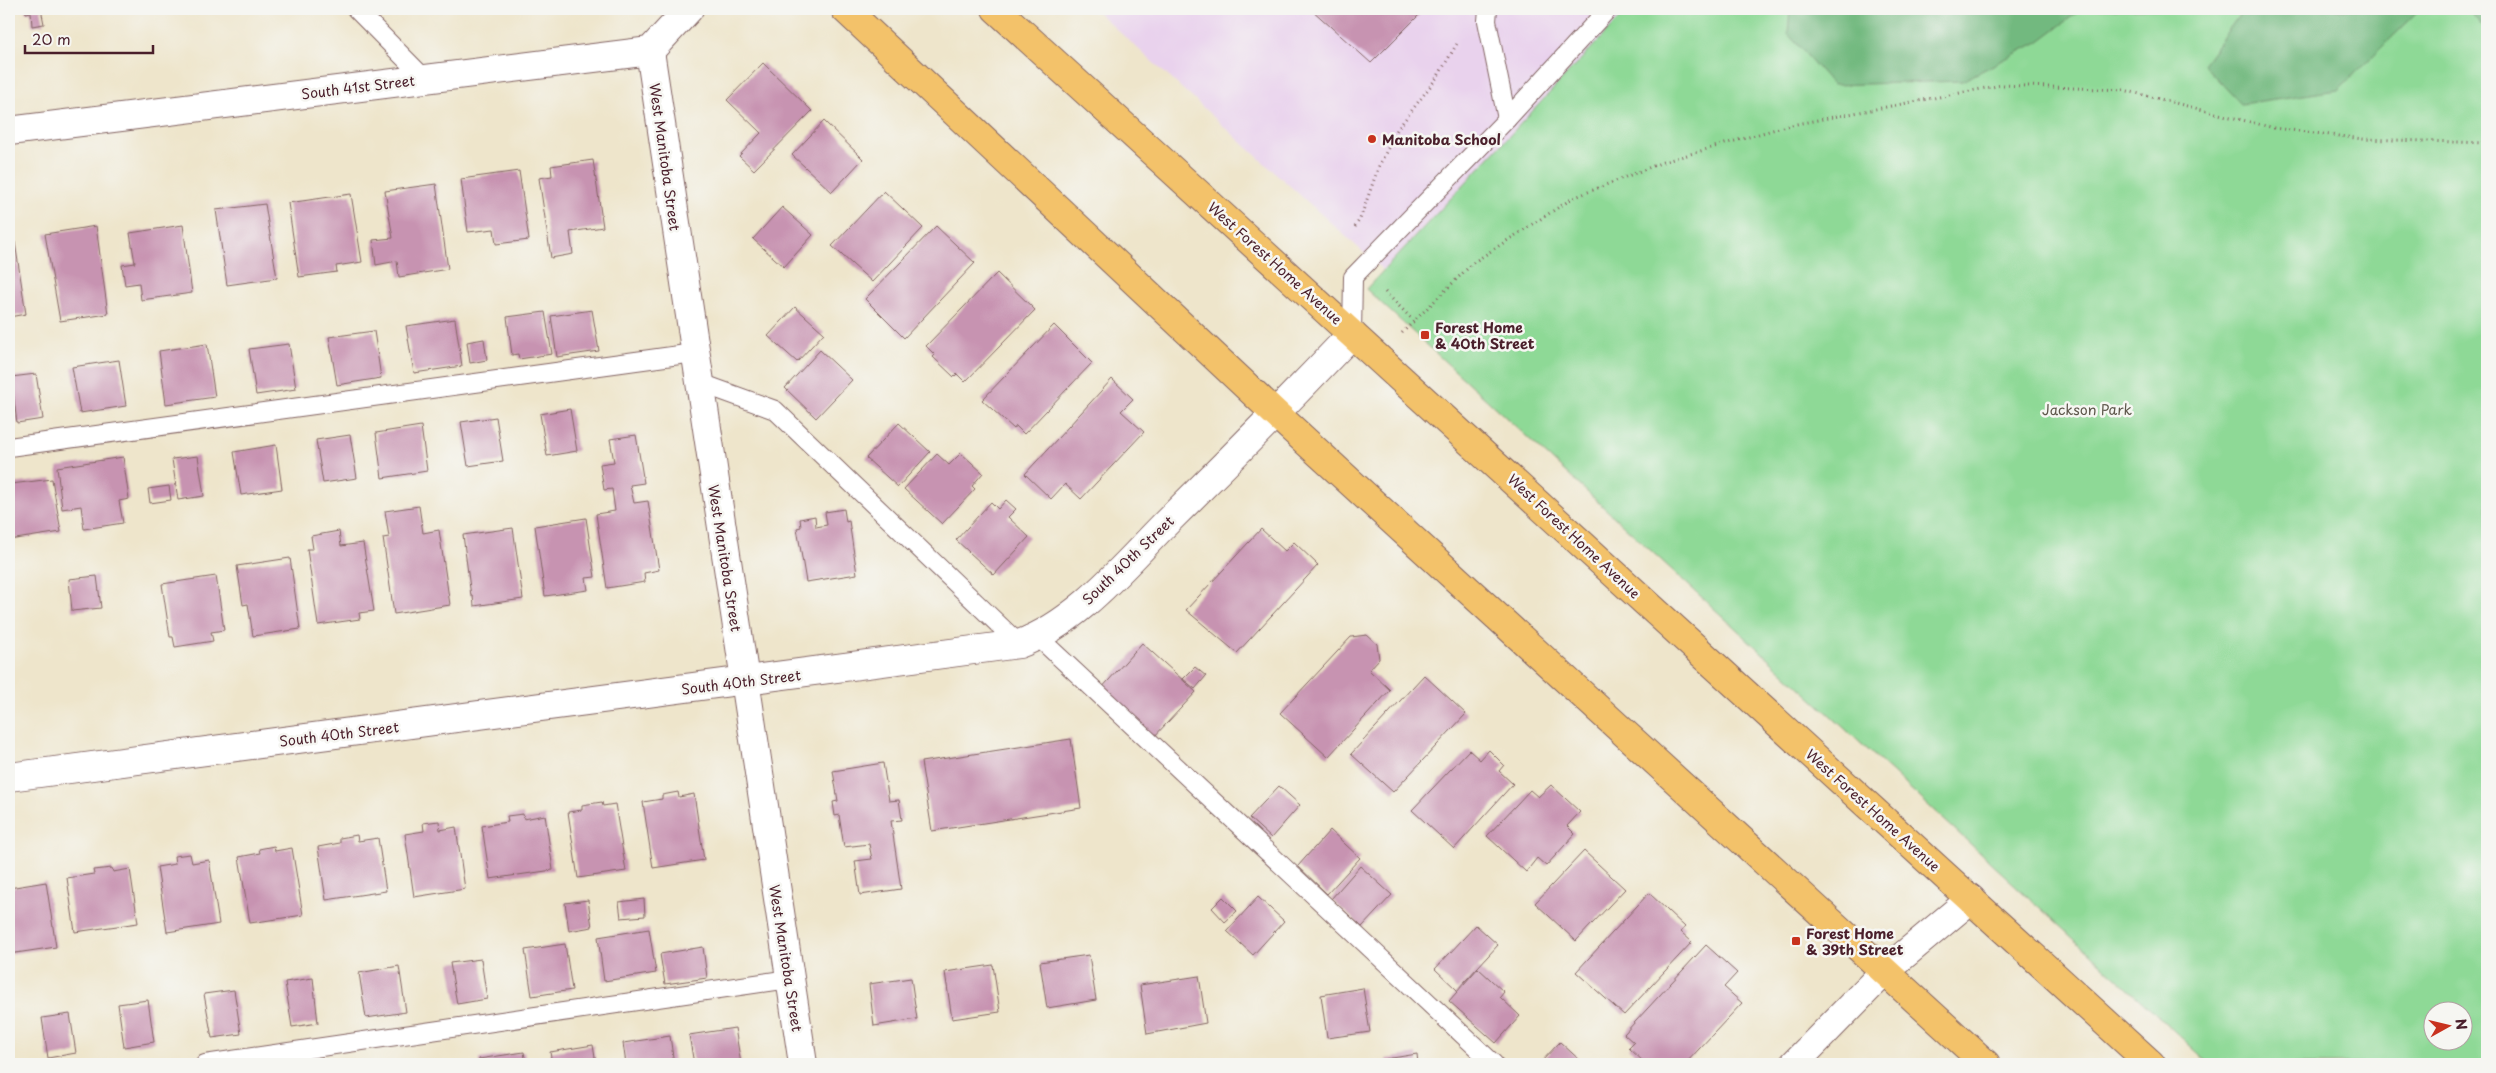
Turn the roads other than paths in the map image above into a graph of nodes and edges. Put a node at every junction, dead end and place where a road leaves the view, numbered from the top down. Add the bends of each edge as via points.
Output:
1 (356, 9) edge
2 (689, 9) edge
3 (845, 9) edge
4 (996, 9) edge
5 (1488, 9) edge
6 (1608, 9) edge
7 (650, 51) junction
8 (425, 79) junction
9 (1507, 119) junction
10 (9, 131) edge
11 (1352, 334) junction
12 (694, 353) junction
13 (698, 382) junction
14 (1276, 414) junction
15 (9, 447) edge
16 (1028, 640) junction
17 (744, 681) junction
18 (9, 777) edge
19 (1971, 899) junction
20 (1885, 971) junction
21 (789, 979) junction
22 (205, 1064) edge
23 (803, 1064) edge
24 (1494, 1064) edge
25 (1794, 1064) edge
26 (1986, 1064) edge
27 (2151, 1064) edge

1 - 8 lane
2 - 7 street
3 - 14 main road
4 - 11 main road, West Forest Home Avenue
5 - 9 lane via 1487,21
6 - 9 lane
7 - 8 street, South 41st Street
7 - 12 street, West Manitoba Street
8 - 10 street, South 41st Street
9 - 11 lane via 1354,277
11 - 14 street, South 40th Street
11 - 19 main road, West Forest Home Avenue
12 - 13 street, West Manitoba Street
12 - 15 lane
13 - 16 lane via 775,410
13 - 17 street, West Manitoba Street
14 - 16 street, South 40th Street via 1089,600
14 - 20 main road
16 - 17 street, South 40th Street
16 - 24 lane
17 - 18 street, South 40th Street
17 - 21 street, West Manitoba Street
19 - 20 street
19 - 27 main road, West Forest Home Avenue
20 - 25 street
20 - 26 main road
21 - 22 lane
21 - 23 street, West Manitoba Street

